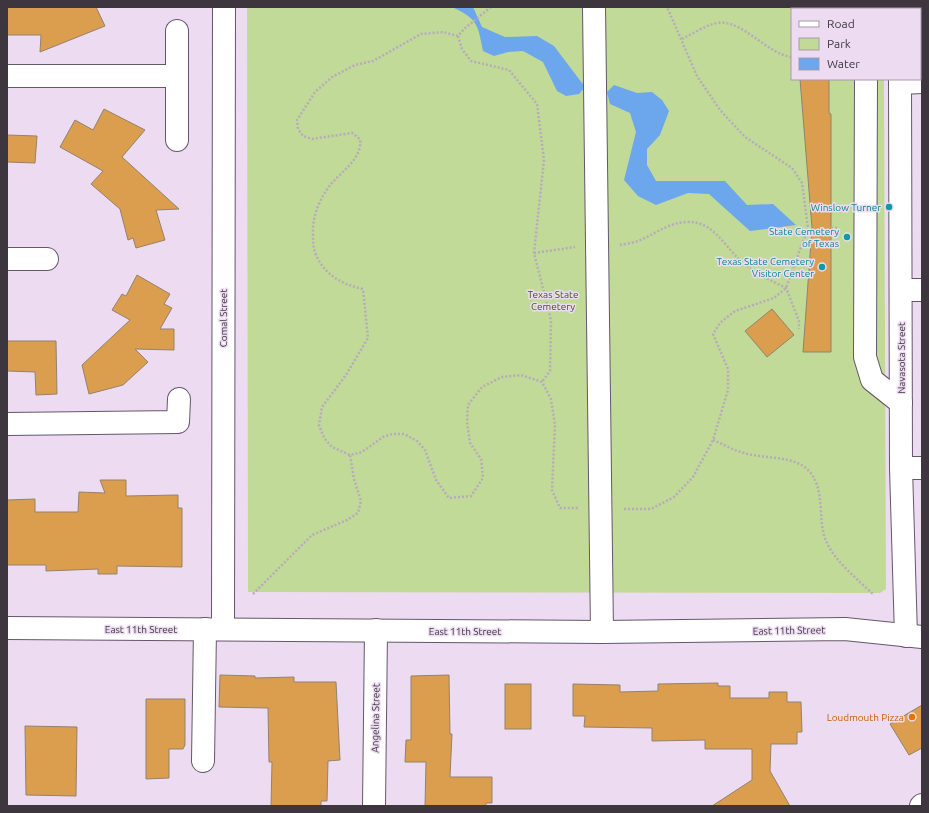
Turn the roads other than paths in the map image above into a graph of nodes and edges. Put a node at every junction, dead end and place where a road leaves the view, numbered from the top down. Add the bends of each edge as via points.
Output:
1 (224, 7) edge
2 (594, 7) edge
3 (177, 31) dead end
4 (7, 76) edge
5 (176, 76) junction
6 (866, 80) edge
7 (900, 81) edge
8 (922, 82) edge
9 (177, 140) dead end
10 (7, 259) edge
11 (47, 259) dead end
12 (901, 290) junction
13 (922, 290) edge
14 (179, 399) dead end
15 (901, 403) junction
16 (7, 424) edge
17 (912, 468) edge
18 (7, 628) edge
19 (214, 629) junction
20 (376, 630) junction
21 (602, 632) junction
22 (914, 636) edge
23 (203, 760) dead end
24 (374, 806) edge

1 - 19 street, Comal Street
2 - 21 street
3 - 5 street
4 - 5 street
5 - 9 street
6 - 15 street via 865,357 872,380
7 - 8 street
7 - 12 street, Navasota Street
10 - 11 street
12 - 13 street
12 - 15 street, Navasota Street
14 - 16 street via 178,422
15 - 17 street, Navasota Street
17 - 22 street, Navasota Street
18 - 19 street, East 11th Street
19 - 20 street, East 11th Street
19 - 23 street, Comal Street
20 - 21 street, East 11th Street
20 - 24 street, Angelina Street
21 - 22 street, East 11th Street via 845,629

